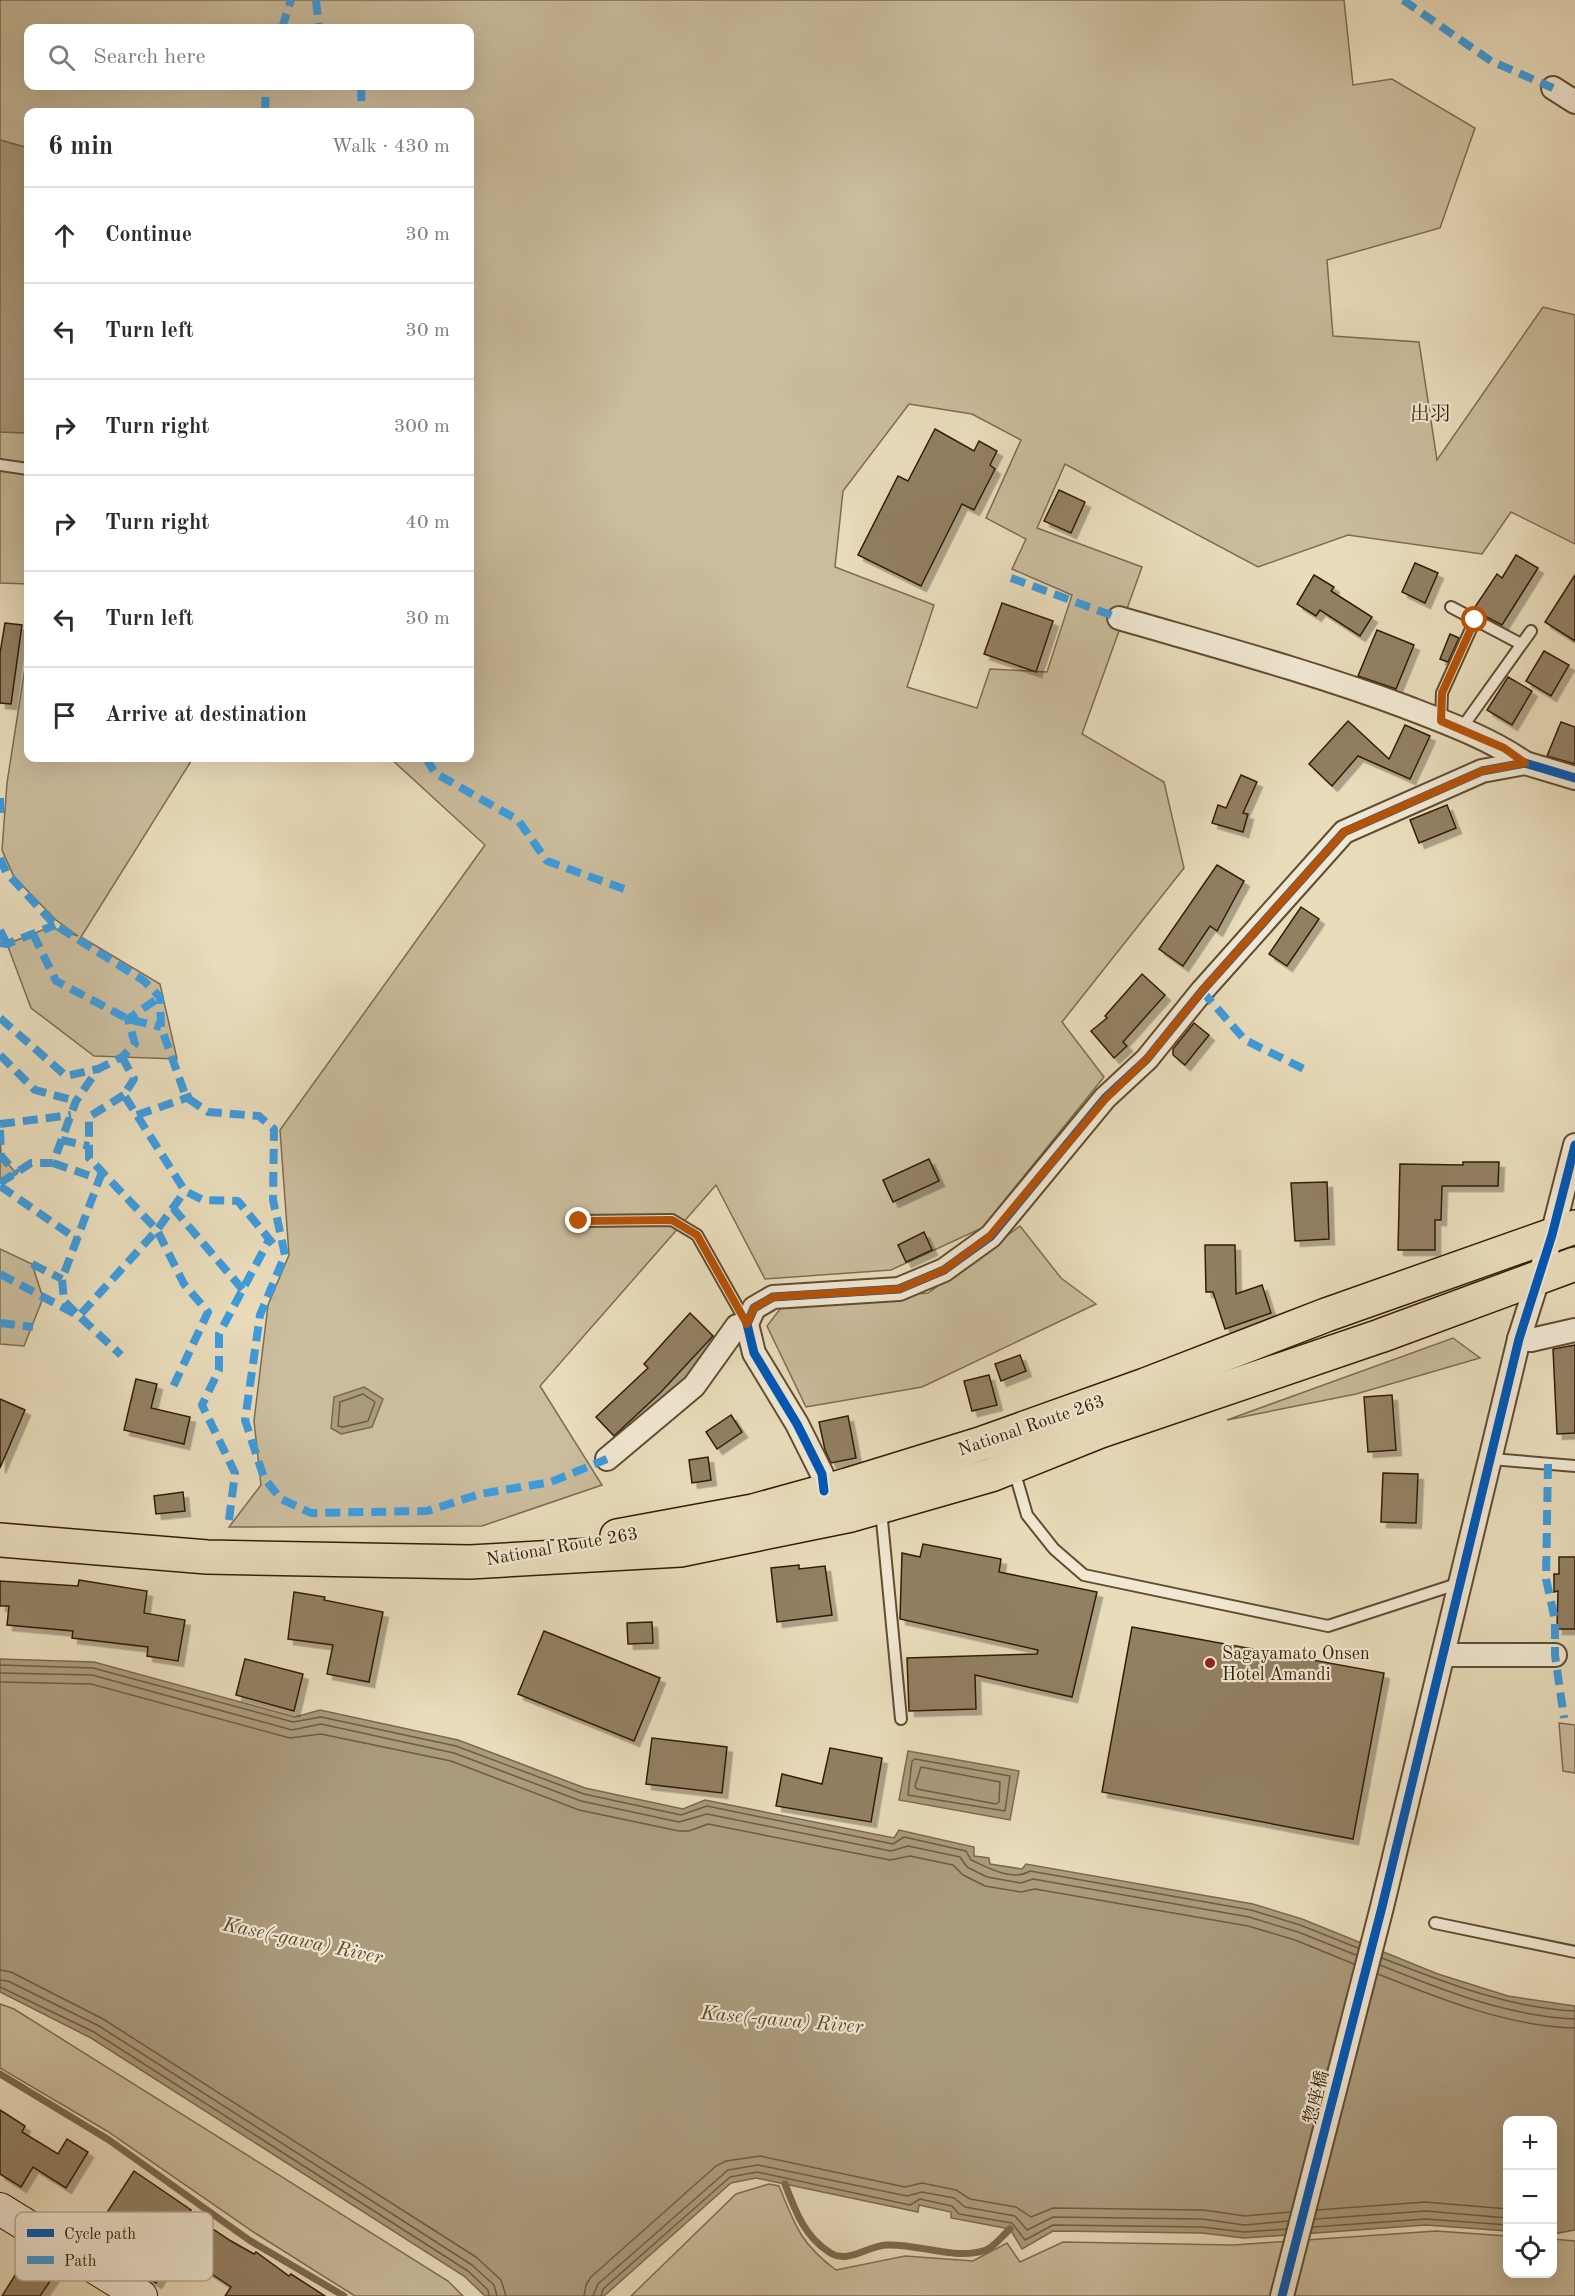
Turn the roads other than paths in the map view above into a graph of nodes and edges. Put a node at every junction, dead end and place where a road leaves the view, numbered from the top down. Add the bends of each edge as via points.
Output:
1 (1553, 88) dead end
2 (1575, 102) edge
3 (0, 465) edge
4 (24, 468) edge
5 (1451, 607) dead end
6 (1119, 618) dead end
7 (1475, 620) junction
8 (1531, 631) dead end
9 (1521, 645) junction
10 (1451, 725) junction
11 (1525, 763) junction
12 (1575, 778) edge
13 (1575, 1145) edge
14 (579, 1221) dead end
15 (1563, 1231) edge
16 (1575, 1264) edge
17 (1537, 1278) junction
18 (747, 1324) junction
19 (1575, 1330) edge
20 (1519, 1338) junction
21 (1009, 1450) junction
22 (607, 1459) dead end
23 (1492, 1459) junction
24 (1575, 1466) edge
25 (824, 1491) junction
26 (880, 1506) junction
27 (0, 1540) edge
28 (470, 1562) junction
29 (1461, 1583) junction
30 (1444, 1655) junction
31 (1555, 1655) dead end
32 (901, 1719) dead end
33 (1436, 1923) dead end
34 (1575, 1952) edge
35 (0, 2209) edge
36 (15, 2218) edge
37 (117, 2281) edge
38 (141, 2296) edge
39 (1282, 2296) edge

1 - 2 street
3 - 4 lane
5 - 7 lane
6 - 10 street via 1344,684
7 - 9 lane
7 - 10 lane via 1442,693
8 - 9 lane
9 - 10 lane
10 - 11 street via 1504,748
11 - 12 street
11 - 18 street via 1482,771 1344,832 1202,991 1147,1059 1106,1098 990,1236 944,1270 899,1289 773,1297 754,1308
13 - 15 street, 惣座橋
14 - 18 lane via 672,1220 697,1235
15 - 17 street, 惣座橋
15 - 21 highway, National Route 263 via 1326,1315
16 - 17 highway, National Route 263
17 - 20 street, 惣座橋
17 - 21 highway, National Route 263 via 1098,1432
18 - 22 street via 737,1326 694,1386
18 - 25 street via 754,1353 797,1424 822,1474
19 - 20 street via 1531,1340
20 - 23 street, 惣座橋
21 - 25 highway, National Route 263
21 - 26 highway, National Route 263
21 - 29 lane via 1027,1515 1054,1549 1084,1575 1328,1626
23 - 24 lane
23 - 29 street, 惣座橋
25 - 28 highway, National Route 263 via 685,1524
26 - 28 highway, National Route 263 via 680,1550
26 - 32 lane
27 - 28 highway, National Route 263 via 207,1557
29 - 30 street, 惣座橋
30 - 31 street
30 - 39 street, 惣座橋
33 - 34 lane
35 - 36 main road
37 - 38 main road

